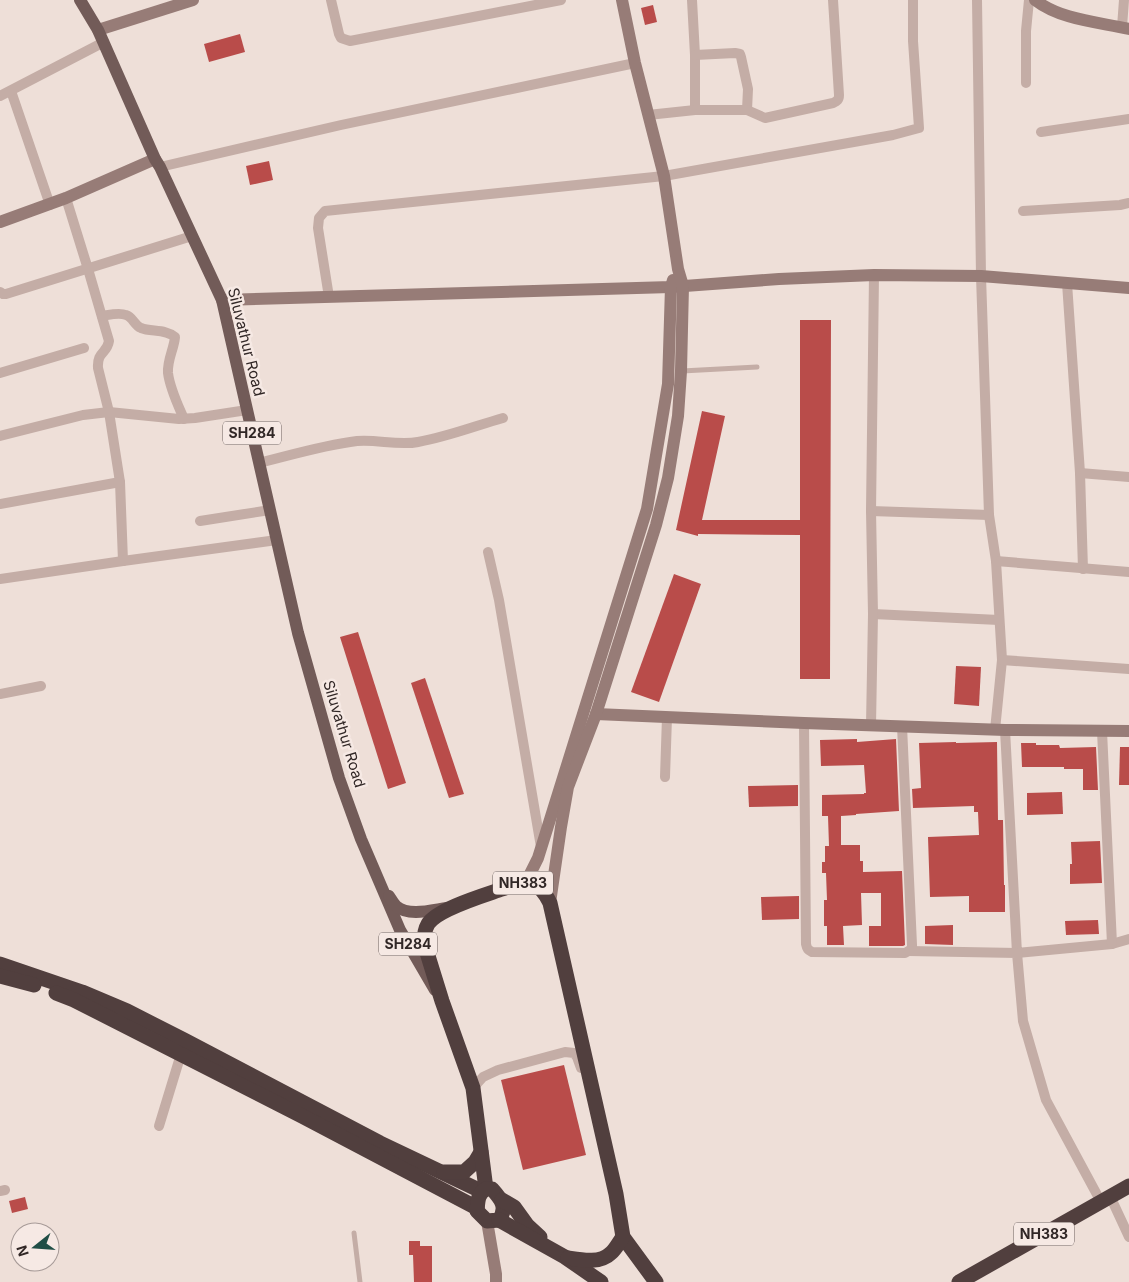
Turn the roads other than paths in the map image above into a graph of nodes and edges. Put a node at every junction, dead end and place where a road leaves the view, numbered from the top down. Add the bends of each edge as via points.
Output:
1 (80, 0) edge
2 (193, 0) edge
3 (331, 0) edge
4 (561, 0) edge
5 (622, 0) edge
6 (692, 0) edge
7 (833, 0) edge
8 (913, 0) edge
9 (977, 0) edge
10 (1029, 0) edge
11 (1035, 0) edge
12 (1124, 0) edge
13 (1125, 28) edge
14 (101, 36) junction
15 (696, 56) junction
16 (635, 64) junction
17 (1026, 83) dead end
18 (11, 91) junction
19 (0, 96) edge
20 (695, 110) junction
21 (747, 110) junction
22 (648, 115) junction
23 (1129, 119) edge
24 (1041, 132) dead end
25 (158, 163) junction
26 (664, 176) junction
27 (66, 198) junction
28 (1129, 203) edge
29 (50, 205) junction
30 (1023, 211) dead end
31 (0, 222) edge
32 (192, 236) junction
33 (88, 269) junction
34 (874, 276) junction
35 (981, 276) junction
36 (1067, 283) junction
37 (677, 287) junction
38 (1129, 288) edge
39 (0, 292) edge
40 (330, 297) junction
41 (222, 300) junction
42 (102, 316) junction
43 (84, 348) dead end
44 (757, 367) dead end
45 (681, 371) junction
46 (0, 373) edge
47 (247, 410) junction
48 (109, 412) junction
49 (503, 418) dead end
50 (184, 419) junction
51 (0, 436) edge
52 (259, 463) junction
53 (1080, 473) junction
54 (1129, 477) edge
55 (120, 482) junction
56 (0, 504) edge
57 (270, 510) junction
58 (871, 510) junction
59 (989, 515) junction
60 (200, 521) dead end
61 (277, 540) junction
62 (488, 552) dead end
63 (633, 554) junction
64 (123, 560) junction
65 (644, 561) junction
66 (996, 561) junction
67 (1083, 569) junction
68 (1129, 572) edge
69 (0, 579) edge
70 (872, 614) junction
71 (999, 620) junction
72 (1002, 660) junction
73 (1129, 669) edge
74 (41, 686) dead end
75 (0, 694) edge
76 (596, 714) junction
77 (667, 717) junction
78 (804, 723) junction
79 (871, 725) junction
80 (902, 726) junction
81 (1000, 730) junction
82 (1102, 731) junction
83 (1129, 731) edge
84 (665, 777) dead end
85 (541, 848) junction
86 (526, 882) junction
87 (380, 884) junction
88 (550, 903) junction
89 (454, 907) junction
90 (1129, 939) edge
91 (1112, 944) junction
92 (909, 951) junction
93 (1017, 953) junction
94 (0, 964) edge
95 (0, 976) edge
96 (442, 1001) junction
97 (181, 1054) junction
98 (473, 1088) junction
99 (158, 1126) dead end
100 (601, 1131) junction
101 (481, 1152) junction
102 (440, 1172) junction
103 (1129, 1186) edge
104 (483, 1190) junction
105 (1106, 1199) junction
106 (502, 1200) junction
107 (478, 1208) junction
108 (493, 1221) junction
109 (354, 1233) dead end
110 (623, 1237) junction
111 (1129, 1237) edge
112 (559, 1254) junction
113 (360, 1282) edge
114 (496, 1282) edge
115 (601, 1282) edge
116 (656, 1282) edge
117 (959, 1282) edge

1 - 14 main road, Siluvathur Road / SH284
2 - 14 main road
3 - 4 street via 339,34 350,41
5 - 16 main road
6 - 15 street
7 - 21 street via 839,99 765,118
8 - 26 street via 919,128
9 - 35 street
10 - 17 street
11 - 13 main road via 1080,20
12 - 13 street
14 - 18 street
14 - 25 main road, Siluvathur Road / SH284
15 - 20 street
15 - 21 street via 740,54 748,89
16 - 22 main road
16 - 25 street
18 - 19 street
18 - 29 street
20 - 21 street
20 - 22 street
22 - 26 main road
23 - 24 street
25 - 27 main road
25 - 32 main road, Siluvathur Road / SH284
26 - 37 main road via 678,269 674,276
26 - 40 street via 325,211 319,218 318,228
27 - 29 main road
27 - 33 street
28 - 30 street
29 - 31 main road
32 - 33 street
32 - 41 main road, Siluvathur Road / SH284
33 - 39 street via 6,294
33 - 42 street
34 - 35 main road
34 - 37 main road via 779,278
34 - 58 street
35 - 36 main road
35 - 59 street
36 - 38 main road
36 - 53 street
37 - 40 main road
37 - 45 main road
37 - 63 main road via 668,384 647,509
40 - 41 main road
41 - 47 main road, Siluvathur Road / SH284
42 - 48 street via 108,345 97,362
42 - 50 street via 129,315 137,326 171,333 175,337 168,373
43 - 46 street
44 - 45 lane
45 - 65 main road via 668,478
47 - 50 street
47 - 52 main road, Siluvathur Road / SH284
48 - 50 street
48 - 51 street
48 - 55 street
49 - 52 street via 418,442 359,441
52 - 57 main road, Siluvathur Road / SH284
53 - 54 street
53 - 67 street
55 - 56 street
55 - 64 street
57 - 60 street
57 - 61 main road, Siluvathur Road / SH284
58 - 59 street
58 - 70 street
59 - 66 street
61 - 64 street
61 - 87 main road, Siluvathur Road / SH284 via 298,633 340,778
62 - 85 street
63 - 65 main road
63 - 85 main road
64 - 69 street
65 - 76 main road
66 - 67 street
66 - 71 street
67 - 68 street
70 - 71 street
70 - 79 street
71 - 72 street
72 - 73 street
72 - 81 street
74 - 75 street
76 - 77 main road
76 - 88 main road via 568,786
77 - 78 main road
77 - 84 street
78 - 79 main road
78 - 92 street via 807,948 812,952
79 - 80 main road
80 - 81 main road
80 - 92 street via 912,945
81 - 82 main road
81 - 93 street
82 - 83 main road
82 - 91 street
85 - 86 main road
86 - 88 highway, NH383 via 544,891
86 - 89 highway, NH383
87 - 89 main road, Siluvathur Road / SH284 via 396,906 407,912
87 - 96 main road, Siluvathur Road / SH284 via 400,930
88 - 100 highway, NH383
89 - 96 highway, NH383 via 428,923 424,935
90 - 91 street
91 - 93 street
92 - 93 street
93 - 105 street via 1023,1021 1046,1100
94 - 102 highway via 127,1011
95 - 97 highway via 74,1000
96 - 98 highway, NH383
97 - 99 street
97 - 107 highway
98 - 100 street via 483,1077 498,1070 565,1052 574,1053 580,1062 592,1111
98 - 101 highway, NH383
100 - 110 highway, NH383
101 - 102 highway via 464,1172
101 - 104 highway, NH383
102 - 104 highway
103 - 105 highway, NH383
104 - 106 highway via 492,1189
104 - 107 highway
105 - 111 street
105 - 117 highway, NH383
106 - 108 highway via 502,1215
106 - 112 highway via 514,1207 527,1225
107 - 108 highway via 477,1211
108 - 112 highway
108 - 114 main road
109 - 113 lane
110 - 112 highway via 603,1258 580,1260
110 - 116 highway, NH383
112 - 115 highway

